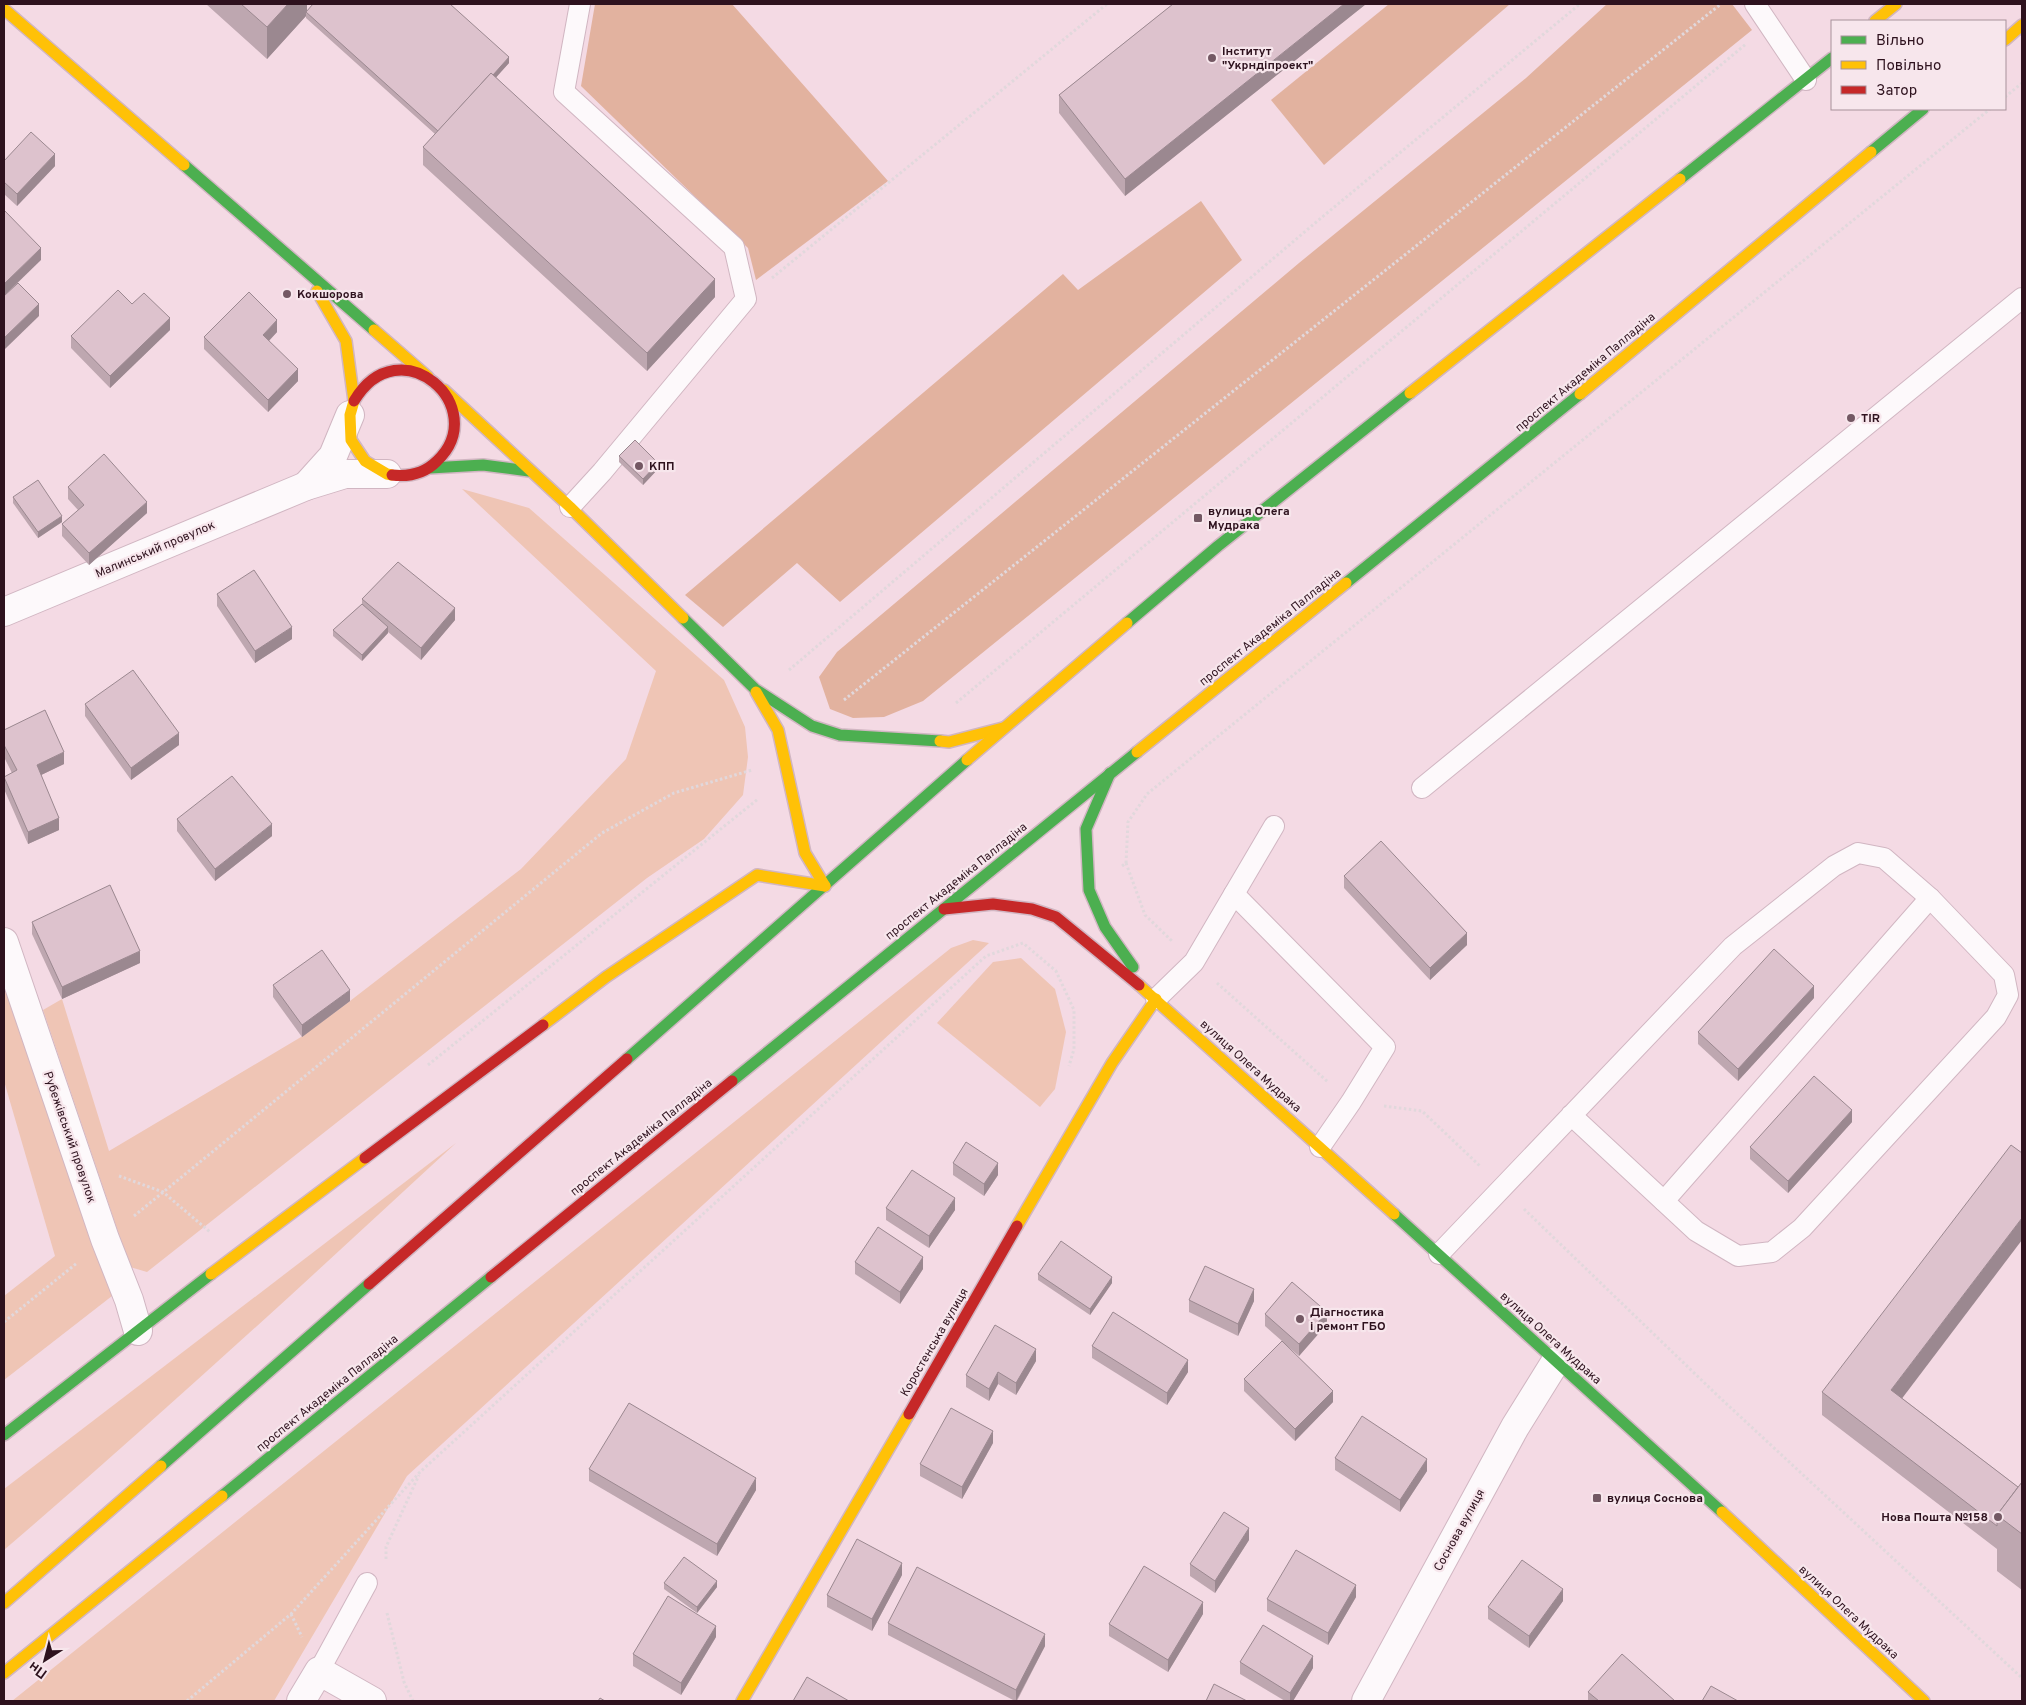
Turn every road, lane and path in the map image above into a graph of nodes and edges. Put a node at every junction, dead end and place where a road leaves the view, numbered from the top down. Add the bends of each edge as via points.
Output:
1 (580, 4) edge
2 (1107, 4) edge
3 (1580, 4) edge
4 (1721, 4) edge
5 (1755, 4) edge
6 (1896, 4) edge
7 (4, 9) edge
8 (1876, 20) edge
9 (1768, 25) junction
10 (2022, 25) edge
11 (2006, 39) edge
12 (1831, 59) edge
13 (1806, 80) junction
14 (2022, 82) edge
15 (2006, 96) edge
16 (1922, 110) edge
17 (1989, 110) edge
18 (308, 274) junction
19 (2022, 298) edge
20 (746, 299) junction
21 (428, 377) junction
22 (444, 390) junction
23 (352, 408) junction
24 (430, 468) junction
25 (529, 470) junction
26 (387, 474) junction
27 (306, 486) junction
28 (570, 507) junction
29 (4, 612) edge
30 (754, 689) junction
31 (842, 701) dead end
32 (951, 706) dead end
33 (1003, 728) junction
34 (749, 772) dead end
35 (1110, 773) junction
36 (789, 776) junction
37 (1422, 788) dead end
38 (1274, 826) dead end
39 (1126, 863) junction
40 (825, 886) junction
41 (1089, 890) junction
42 (1234, 894) junction
43 (1930, 898) junction
44 (944, 909) junction
45 (1056, 917) junction
46 (4, 942) edge
47 (1023, 943) junction
48 (1194, 962) junction
49 (1156, 999) junction
50 (1068, 1066) dead end
51 (422, 1069) dead end
52 (1351, 1102) junction
53 (1571, 1115) junction
54 (1320, 1147) junction
55 (78, 1160) junction
56 (1503, 1188) junction
57 (163, 1192) junction
58 (1664, 1201) junction
59 (132, 1217) dead end
60 (215, 1236) dead end
61 (1439, 1254) junction
62 (78, 1261) dead end
63 (4, 1322) edge
64 (138, 1331) junction
65 (1556, 1361) junction
66 (4, 1434) edge
67 (367, 1583) dead end
68 (4, 1603) edge
69 (319, 1671) junction
70 (4, 1674) edge
71 (2022, 1678) edge
72 (187, 1701) edge
73 (301, 1701) edge
74 (372, 1701) edge
75 (742, 1701) edge
76 (1366, 1701) edge
77 (1924, 1701) edge

1 - 20 lane via 564,92 734,247
2 - 20 path
3 - 30 path via 1321,218 795,666
4 - 31 path
5 - 9 lane
6 - 8 main road
7 - 18 main road
9 - 13 lane
9 - 32 path
10 - 11 main road
12 - 13 main road
13 - 33 main road via 1218,546
14 - 15 path
16 - 35 main road, проспект Академіка Палладіна via 1537,429
17 - 39 path via 1147,794 1128,822
18 - 21 main road
18 - 23 main road via 346,341
19 - 37 lane
20 - 28 lane
21 - 22 main road
21 - 23 main road via 412,371 394,370 378,376 364,386
22 - 24 main road via 453,410 454,432 446,453
22 - 25 main road
23 - 26 main road via 352,440 365,461
23 - 27 street, Малинський провулок via 333,456
24 - 25 main road via 483,465
24 - 26 main road via 417,474
25 - 28 main road
26 - 27 street, Малинський провулок via 345,474
27 - 29 street, Малинський провулок
28 - 30 main road
30 - 33 main road via 812,726 840,735 949,742
30 - 36 main road via 778,730
33 - 40 main road
34 - 57 path via 674,793 602,833
35 - 41 main road, вулиця Олега Мудрака via 1086,829
35 - 44 main road, проспект Академіка Палладіна
36 - 40 main road via 805,853
36 - 51 path
38 - 42 lane
39 - 41 path
39 - 48 path via 1145,916
40 - 64 main road via 756,876 606,977
40 - 68 main road
41 - 49 main road, вулиця Олега Мудрака via 1105,927
42 - 48 lane
42 - 52 lane via 1385,1047
43 - 53 lane via 1884,858 1858,853 1834,866 1733,946
43 - 58 lane
43 - 58 lane via 2004,975 2008,995 1996,1017 1802,1228 1772,1252 1738,1256 1696,1231
44 - 45 main road, вулиця Олега Мудрака via 993,904 1032,909
44 - 70 main road, проспект Академіка Палладіна
45 - 47 path
45 - 49 main road, вулиця Олега Мудрака
46 - 55 street, Рубежівський провулок
47 - 50 path via 1056,970 1074,1010 1074,1049
47 - 72 path via 986,956 979,962 420,1472 291,1614
48 - 49 lane
48 - 52 path
49 - 54 main road, вулиця Олега Мудрака
49 - 75 main road, Коростенська вулиця via 1112,1063
52 - 54 lane
52 - 56 path via 1422,1111
53 - 56 lane
53 - 58 lane
54 - 61 main road, вулиця Олега Мудрака
55 - 57 path
55 - 64 street, Рубежівський провулок
56 - 61 lane
56 - 71 path via 1717,1396
57 - 59 path
57 - 60 path
61 - 65 main road, вулиця Олега Мудрака
62 - 63 path
64 - 66 main road
65 - 76 street, Соснова вулиця via 1515,1427
65 - 77 main road, вулиця Олега Мудрака
67 - 69 lane
69 - 73 street
69 - 74 street

